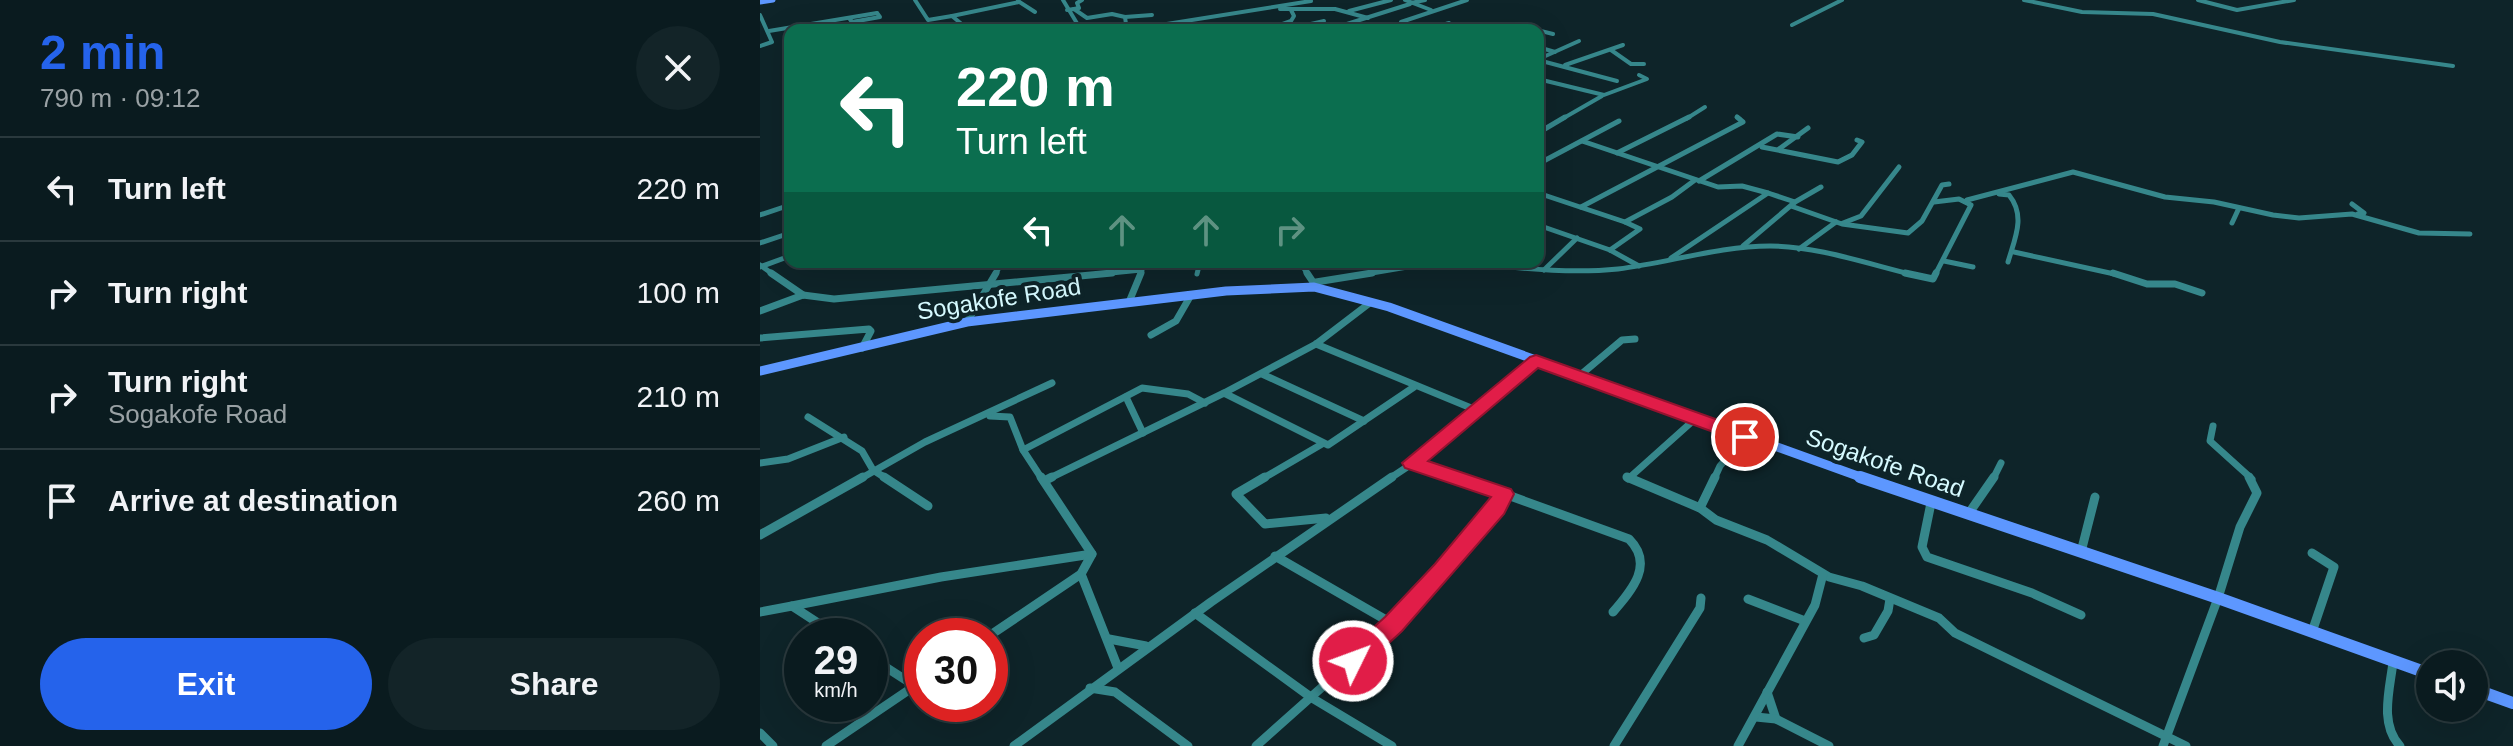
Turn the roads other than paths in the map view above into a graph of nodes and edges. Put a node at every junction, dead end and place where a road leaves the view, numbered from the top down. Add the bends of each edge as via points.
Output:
1 (773, 0) edge
2 (929, 0) edge
3 (1063, 0) edge
4 (1082, 0) edge
5 (1391, 0) edge
6 (1425, 0) edge
7 (1467, 0) edge
8 (1842, 0) edge
9 (2024, 0) edge
10 (2198, 0) edge
11 (2294, 0) edge
12 (916, 1) edge
13 (1018, 1) edge
14 (1311, 1) edge
15 (761, 2) edge
16 (1408, 2) edge
17 (1265, 8) junction
18 (1074, 9) junction
19 (1067, 10) junction
20 (1291, 10) junction
21 (1433, 10) junction
22 (1347, 11) junction
23 (1035, 12) dead end
24 (877, 13) dead end
25 (760, 15) edge
26 (1152, 15) dead end
27 (952, 16) junction
28 (1125, 17) junction
29 (1368, 18) junction
30 (1291, 21) junction
31 (1324, 21) dead end
32 (1401, 22) dead end
33 (1449, 23) dead end
34 (814, 24) edge
35 (962, 24) edge
36 (1077, 24) edge
37 (1126, 24) dead end
38 (1166, 24) edge
39 (1283, 24) edge
40 (1300, 24) edge
41 (1308, 24) edge
42 (1348, 24) edge
43 (1446, 24) edge
44 (1792, 25) dead end
45 (784, 29) edge
46 (769, 32) junction
47 (1544, 32) edge
48 (1553, 34) dead end
49 (760, 35) edge
50 (1579, 41) dead end
51 (1623, 45) dead end
52 (760, 46) edge
53 (1544, 49) edge
54 (1611, 50) junction
55 (1555, 52) junction
56 (1544, 57) edge
57 (1544, 61) edge
58 (1644, 64) dead end
59 (1563, 66) junction
60 (2453, 66) dead end
61 (1639, 75) dead end
62 (1544, 80) edge
63 (1617, 81) dead end
64 (1604, 95) junction
65 (1705, 107) dead end
66 (1737, 117) dead end
67 (1619, 121) dead end
68 (1808, 128) dead end
69 (1544, 130) edge
70 (1798, 137) junction
71 (1857, 140) dead end
72 (1582, 141) junction
73 (1762, 147) junction
74 (1779, 149) junction
75 (1617, 153) junction
76 (1544, 161) edge
77 (1899, 167) dead end
78 (1658, 168) junction
79 (1697, 181) junction
80 (1949, 184) dead end
81 (1821, 187) dead end
82 (1768, 193) junction
83 (1997, 193) junction
84 (1544, 195) edge
85 (1965, 200) junction
86 (1934, 202) junction
87 (1793, 204) junction
88 (2352, 204) dead end
89 (784, 207) edge
90 (1581, 207) junction
91 (2239, 208) junction
92 (760, 215) edge
93 (2356, 215) junction
94 (1625, 222) junction
95 (1839, 223) junction
96 (2232, 223) dead end
97 (1544, 228) edge
98 (2470, 234) dead end
99 (784, 235) edge
100 (1577, 238) junction
101 (760, 243) edge
102 (1741, 248) junction
103 (1799, 249) junction
104 (1610, 250) junction
105 (2014, 252) junction
106 (784, 258) edge
107 (1666, 261) junction
108 (1944, 261) junction
109 (2008, 262) dead end
110 (761, 266) edge
111 (1639, 266) junction
112 (1973, 267) dead end
113 (999, 268) edge
114 (1198, 268) edge
115 (1304, 268) edge
116 (1404, 268) edge
117 (1526, 268) edge
118 (1141, 270) joint
119 (1544, 270) junction
120 (1197, 274) dead end
121 (991, 283) junction
122 (1315, 284) junction
123 (2202, 293) dead end
124 (803, 295) junction
125 (1191, 295) junction
126 (1129, 302) junction
127 (1372, 302) junction
128 (760, 311) edge
129 (967, 322) junction
130 (1151, 335) dead end
131 (760, 338) edge
132 (1635, 339) dead end
133 (1316, 344) junction
134 (862, 348) junction
135 (1536, 361) junction
136 (760, 371) edge
137 (1262, 374) junction
138 (1578, 377) junction
139 (1052, 383) dead end
140 (1414, 387) junction
141 (1224, 393) junction
142 (1126, 397) junction
143 (1205, 403) junction
144 (1476, 410) junction
145 (986, 415) junction
146 (808, 417) dead end
147 (1695, 419) junction
148 (1364, 421) junction
149 (2213, 426) dead end
150 (1143, 433) junction
151 (844, 437) junction
152 (1745, 437) junction
153 (1322, 444) junction
154 (1023, 450) junction
155 (760, 463) edge
156 (1413, 463) junction
157 (2001, 463) dead end
158 (873, 470) junction
159 (1044, 481) junction
160 (1504, 494) junction
161 (2095, 497) dead end
162 (1931, 503) junction
163 (928, 506) dead end
164 (1700, 508) junction
165 (1968, 515) junction
166 (1329, 518) junction
167 (760, 535) edge
168 (2081, 552) junction
169 (2312, 553) dead end
170 (1092, 554) junction
171 (1275, 556) junction
172 (1081, 574) junction
173 (1823, 574) junction
174 (1701, 598) dead end
175 (2218, 598) junction
176 (1748, 599) dead end
177 (1890, 599) junction
178 (792, 606) junction
179 (760, 612) edge
180 (1613, 612) dead end
181 (1195, 613) junction
182 (2081, 615) dead end
183 (810, 618) edge
184 (1805, 621) junction
185 (1008, 623) edge
186 (1393, 624) junction
187 (2311, 634) junction
188 (1864, 638) dead end
189 (1109, 639) junction
190 (1146, 646) junction
191 (2393, 662) junction
192 (1116, 669) junction
193 (2416, 669) edge
194 (1090, 688) junction
195 (1115, 692) junction
196 (1767, 692) junction
197 (904, 693) edge
198 (2488, 694) edge
199 (1312, 698) junction
200 (2513, 703) edge
201 (1756, 717) junction
202 (1776, 719) junction
203 (760, 733) edge
204 (2166, 741) edge
205 (773, 746) edge
206 (826, 746) edge
207 (1014, 746) edge
208 (1188, 746) edge
209 (1256, 746) edge
210 (1392, 746) edge
211 (1614, 746) edge
212 (1738, 746) edge
213 (1829, 746) edge
214 (2186, 746) edge
215 (2400, 746) edge

1 - 15 main road
2 - 12 street
3 - 19 street
4 - 18 street
5 - 22 street
6 - 16 street
7 - 21 street
8 - 44 street
9 - 60 street via 2082,12 2153,14 2280,42
10 - 11 street via 2237,10
12 - 27 street via 928,20
13 - 23 street
13 - 27 street
14 - 17 street
16 - 21 street
16 - 29 street
17 - 20 street
17 - 38 street
18 - 19 street
18 - 28 street via 1087,18
19 - 36 street
20 - 22 street
20 - 30 street
21 - 32 street
22 - 29 street
24 - 34 street
25 - 46 street
26 - 28 street
27 - 35 street
28 - 37 street
29 - 42 street
30 - 39 street
30 - 40 street
31 - 41 street
33 - 43 street
45 - 46 street
46 - 49 street
46 - 52 street via 772,42
47 - 48 street
50 - 55 street
51 - 54 street
53 - 55 street
54 - 58 street via 1631,64
54 - 59 street
55 - 56 street
57 - 59 street
59 - 63 street
61 - 64 street via 1647,79
62 - 64 street
64 - 69 street
65 - 75 street
66 - 78 street via 1743,122
67 - 72 street
68 - 70 street
70 - 73 street via 1777,134
70 - 74 street
71 - 74 street via 1860,146 1844,162
72 - 75 street
72 - 76 street
73 - 74 street
73 - 79 street
75 - 78 street
77 - 95 street via 1861,216
78 - 79 street
78 - 90 street
79 - 82 street
79 - 94 street
80 - 86 street via 1942,185
81 - 87 street
82 - 87 street
82 - 107 street
83 - 85 street
83 - 91 street via 2073,172 2165,197
83 - 105 street via 2009,195 2018,206
84 - 90 street
85 - 86 street
85 - 108 street via 1971,205
86 - 95 street via 1908,233
87 - 95 street
87 - 102 street
88 - 93 street via 2364,213
89 - 92 street
90 - 94 street
91 - 93 street via 2299,218
91 - 96 street
93 - 98 street via 2419,233
94 - 104 street via 1640,229
95 - 103 street
97 - 100 street
99 - 101 street
100 - 104 street
100 - 119 street
102 - 103 street
102 - 107 street
103 - 108 street via 1925,279 1933,279
104 - 111 street
105 - 109 street
105 - 123 street
106 - 110 street
107 - 111 street
108 - 112 street
110 - 124 street
111 - 119 street
113 - 121 street
114 - 120 street
115 - 122 street
116 - 122 street
117 - 119 street
118 - 121 street
118 - 126 street
121 - 124 street via 834,299
121 - 129 street
122 - 125 main road, Sogakofe Road
122 - 127 main road, Sogakofe Road
124 - 128 street
125 - 126 main road, Sogakofe Road
125 - 130 street via 1182,315 1168,329
126 - 129 main road, Sogakofe Road
127 - 133 street
127 - 135 main road, Sogakofe Road
129 - 134 main road, Sogakofe Road
131 - 134 street via 871,330
132 - 138 street via 1622,340
133 - 137 street
133 - 140 street
134 - 136 main road, Sogakofe Road
135 - 138 main road, Sogakofe Road
135 - 144 street
137 - 141 street
137 - 148 street
138 - 147 main road, Sogakofe Road
139 - 145 street
140 - 144 street
140 - 148 street
141 - 143 street
141 - 153 street
142 - 143 street via 1149,386
142 - 150 street
142 - 154 street
143 - 150 street
144 - 156 street
145 - 154 street via 1010,417
145 - 158 street
146 - 151 street
147 - 152 main road, Sogakofe Road
147 - 164 street via 1626,478
148 - 153 street via 1336,441
149 - 175 street via 2212,445 2257,484
150 - 159 street
151 - 155 street via 788,459
151 - 158 street via 862,451
152 - 162 main road, Sogakofe Road
152 - 164 street via 1720,466
153 - 166 street via 1236,494 1265,524
154 - 159 street
156 - 160 street
156 - 166 street
157 - 165 street
158 - 163 street
158 - 167 street
159 - 170 street
160 - 180 street via 1629,539 1640,550 1643,564
160 - 186 street
161 - 168 street
162 - 165 main road, Sogakofe Road
162 - 182 street via 1922,547 1927,557
164 - 173 street
165 - 168 main road, Sogakofe Road
166 - 171 street
168 - 175 main road, Sogakofe Road
169 - 187 street via 2334,567
170 - 172 street
170 - 178 street
171 - 181 street
171 - 186 street
172 - 185 street
172 - 189 street
173 - 177 street
173 - 184 street
174 - 211 street via 1700,608
175 - 187 main road, Sogakofe Road
175 - 204 street
176 - 184 street
177 - 188 street via 1874,635
177 - 204 street via 1939,618 1955,633
178 - 179 street
178 - 183 street
181 - 190 street
181 - 199 street
184 - 196 street
186 - 199 street
187 - 191 main road, Sogakofe Road
189 - 190 street
189 - 192 street
190 - 192 street
191 - 193 main road, Sogakofe Road
191 - 215 street via 2388,713 2391,736
192 - 194 street
192 - 195 street
194 - 195 street
194 - 207 street
195 - 208 street
196 - 201 street
196 - 202 street
197 - 206 street
198 - 200 main road
199 - 209 street
199 - 210 street
201 - 202 street
201 - 212 street
202 - 213 street
203 - 205 street
204 - 214 street

